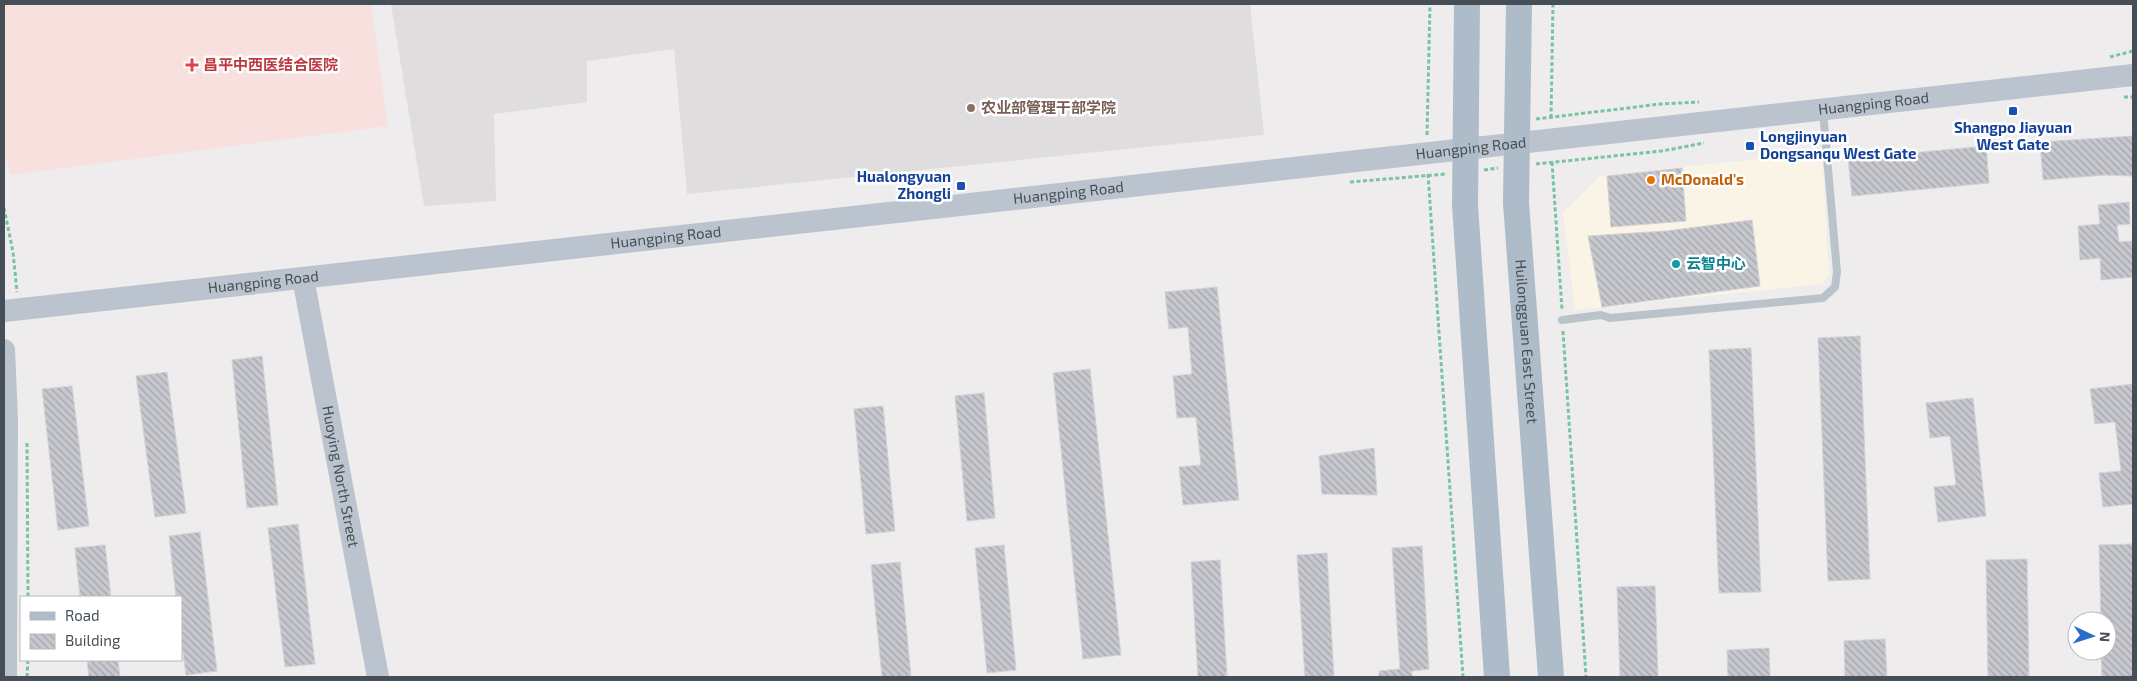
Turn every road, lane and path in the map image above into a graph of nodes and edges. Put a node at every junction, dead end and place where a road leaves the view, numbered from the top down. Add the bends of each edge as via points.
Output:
1 (1430, 4) edge
2 (1468, 4) edge
3 (1519, 4) edge
4 (1553, 4) edge
5 (2133, 75) edge
6 (1429, 76) dead end
7 (1552, 81) dead end
8 (1823, 109) junction
9 (1516, 143) junction
10 (1465, 149) junction
11 (4, 208) edge
12 (1555, 212) dead end
13 (1431, 216) dead end
14 (13, 252) dead end
15 (303, 278) junction
16 (4, 311) edge
17 (1562, 320) junction
18 (4, 350) edge
19 (28, 661) edge
20 (6, 677) edge
21 (27, 677) edge
22 (378, 677) edge
23 (1463, 677) edge
24 (1497, 677) edge
25 (1550, 677) edge
26 (1586, 677) edge

1 - 6 path
2 - 10 main road
3 - 9 main road, Huilongguan East Street
4 - 7 path
5 - 8 main road, Huangping Road
8 - 9 main road, Huangping Road
8 - 17 lane via 1837,272 1835,287 1823,298
9 - 10 main road, Huangping Road
9 - 25 main road, Huilongguan East Street via 1516,203
10 - 15 main road, Huangping Road
10 - 24 main road via 1465,205
11 - 14 path
12 - 17 path
13 - 23 path
15 - 16 main road, Huangping Road
15 - 22 main road, Huoying North Street
17 - 26 path
18 - 20 main road via 8,420
19 - 21 path

